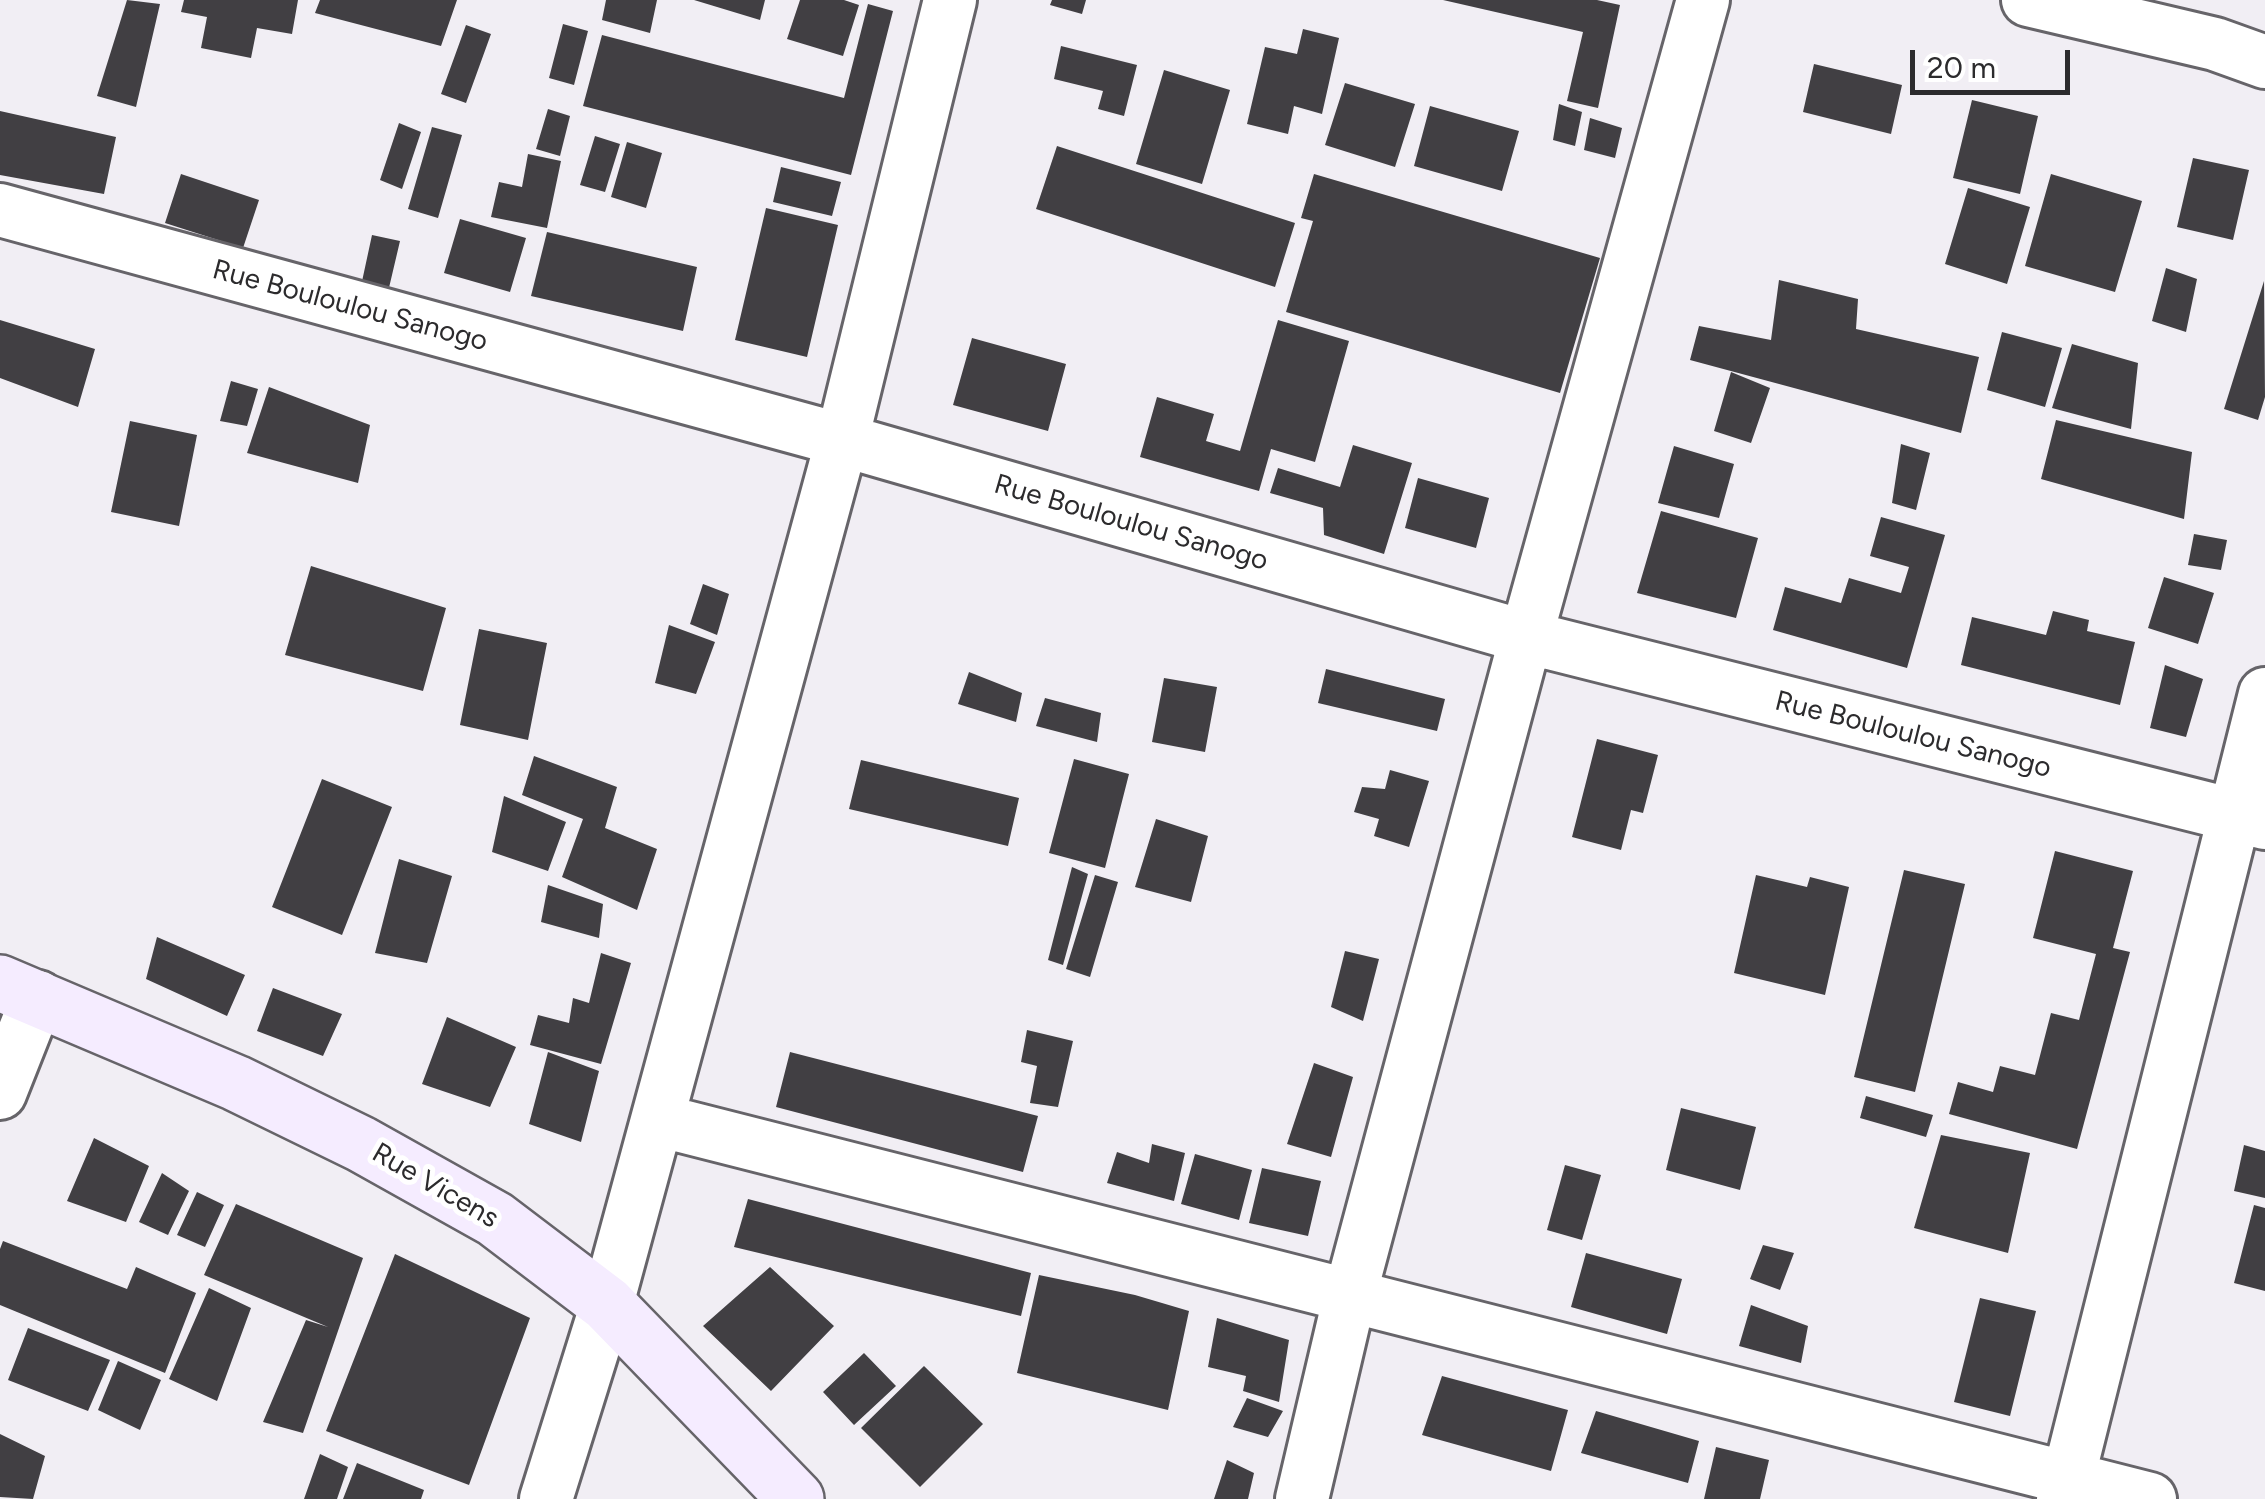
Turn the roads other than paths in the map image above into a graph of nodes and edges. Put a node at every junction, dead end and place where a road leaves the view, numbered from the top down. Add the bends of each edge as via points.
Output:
1 (950, 0) edge
2 (1703, 0) edge
3 (2028, 0) edge
4 (2265, 62) edge
5 (0, 210) edge
6 (842, 440) junction
7 (1526, 637) junction
8 (2265, 694) edge
9 (2250, 820) edge
10 (19, 990) edge
11 (0, 1093) edge
12 (658, 1120) junction
13 (1350, 1295) junction
14 (607, 1304) junction
15 (2066, 1488) edge
16 (546, 1499) edge
17 (796, 1499) edge
18 (1302, 1499) edge
19 (2150, 1499) edge

1 - 6 street
2 - 7 street
3 - 4 street
5 - 6 street, Rue Bouloulou Sanogo
6 - 7 street, Rue Bouloulou Sanogo
6 - 12 street
7 - 9 street, Rue Bouloulou Sanogo
7 - 13 street
8 - 9 street
9 - 15 street
10 - 11 street
10 - 14 street, Rue Vicens via 361,1144 495,1219
12 - 13 street
12 - 14 street
13 - 15 street
13 - 18 street
14 - 16 street
14 - 17 street, Rue Vicens
15 - 19 street

